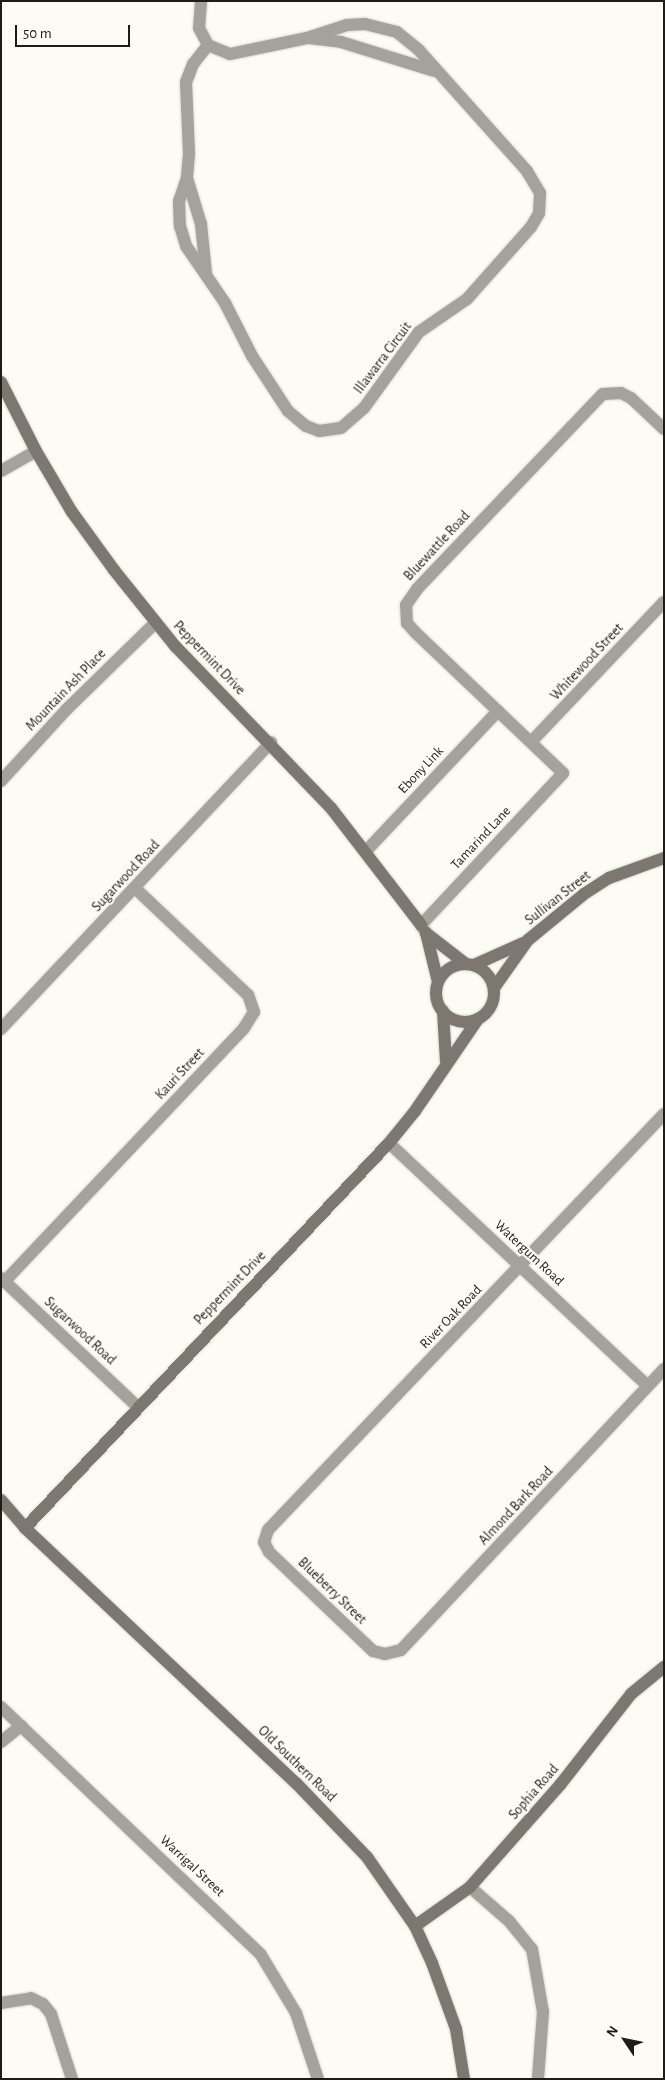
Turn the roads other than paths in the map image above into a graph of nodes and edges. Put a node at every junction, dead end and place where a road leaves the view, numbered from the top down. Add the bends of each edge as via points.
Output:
1 (201, 1) edge
2 (307, 38) junction
3 (208, 45) junction
4 (436, 72) junction
5 (186, 178) junction
6 (206, 273) junction
7 (1, 382) edge
8 (664, 429) edge
9 (36, 451) junction
10 (1, 471) edge
11 (664, 602) edge
12 (155, 623) junction
13 (498, 711) junction
14 (271, 742) junction
15 (531, 742) junction
16 (563, 773) joint
17 (1, 781) edge
18 (367, 850) junction
19 (664, 858) edge
20 (135, 888) junction
21 (424, 929) junction
22 (528, 940) junction
23 (470, 965) junction
24 (438, 982) junction
25 (494, 988) junction
26 (443, 1011) junction
27 (478, 1019) junction
28 (1, 1029) edge
29 (446, 1061) junction
30 (664, 1114) edge
31 (389, 1143) junction
32 (522, 1266) junction
33 (3, 1279) edge
34 (664, 1369) edge
35 (648, 1386) junction
36 (138, 1407) junction
37 (1, 1500) edge
38 (1, 1513) edge
39 (25, 1528) junction
40 (264, 1542) joint
41 (385, 1654) joint
42 (664, 1667) edge
43 (1, 1707) edge
44 (21, 1726) junction
45 (1, 1742) edge
46 (470, 1887) junction
47 (415, 1926) junction
48 (1, 2003) edge
49 (72, 2079) edge
50 (318, 2079) edge
51 (464, 2079) edge
52 (538, 2079) edge

1 - 3 street via 199,28
2 - 3 street, Illawarra Circuit via 230,54
2 - 4 street, Illawarra Circuit via 341,42
2 - 4 street, Illawarra Circuit via 347,25 387,28 408,39
3 - 5 street, Illawarra Circuit via 193,64 186,82 190,127
4 - 6 street, Illawarra Circuit via 536,183 540,194 539,213 467,299 419,332 353,421 341,428 319,431 296,420 270,386
5 - 6 street, Illawarra Circuit via 201,224
5 - 6 street, Illawarra Circuit via 179,201 180,226 186,246
7 - 9 street, Peppermint Drive
8 - 13 street, Bluewattle Road via 630,398 621,393 603,394 410,598 404,614 407,623
9 - 10 street
9 - 12 street, Peppermint Drive via 72,512
11 - 15 street, Whitewood Street
12 - 14 street, Peppermint Drive via 206,679
12 - 17 street, Mountain Ash Place via 66,709
13 - 15 street, Bluewattle Road
13 - 18 street, Ebony Link
14 - 18 street, Peppermint Drive
14 - 20 street, Sugarwood Road
15 - 16 street, Bluewattle Road
16 - 21 street, Tamarind Lane
18 - 21 street, Peppermint Drive
19 - 22 street, Sullivan Street via 609,878
20 - 28 street, Sugarwood Road
20 - 33 street, Kauri Street via 248,995 254,1012 244,1028
21 - 23 street, Peppermint Drive
21 - 24 street, Peppermint Drive
22 - 23 street, Sullivan Street
22 - 25 street, Sullivan Street
23 - 24 street via 449,969
23 - 25 street via 487,974
24 - 26 street via 437,998
25 - 27 street via 491,1006
26 - 27 street via 459,1021
26 - 29 street, Peppermint Drive
27 - 29 street, Peppermint Drive
29 - 31 street, Peppermint Drive via 434,1085
30 - 32 street, River Oak Road
31 - 32 street, Watergum Road
31 - 36 street, Peppermint Drive
32 - 35 street, Watergum Road
32 - 40 street, River Oak Road via 268,1530
33 - 36 street, Sugarwood Road
34 - 35 street, Almond Bark Road
35 - 41 street, Almond Bark Road via 421,1630 401,1650
36 - 39 street, Peppermint Drive
37 - 39 street, Old Southern Road
38 - 39 street, Old Southern Road
39 - 47 street, Old Southern Road via 338,1825 388,1884
40 - 41 street, Blueberry Street via 269,1552 373,1651
42 - 46 street, Sophia Road via 631,1694 560,1785
43 - 44 street, Warrigal Street
44 - 45 street
44 - 50 street, Warrigal Street via 261,1955 296,2013
46 - 47 street, Sophia Road
46 - 52 street via 509,1920 532,1950 543,2012
47 - 51 street, Old Southern Road via 450,2011
48 - 49 street via 31,1998 43,2004 51,2014

